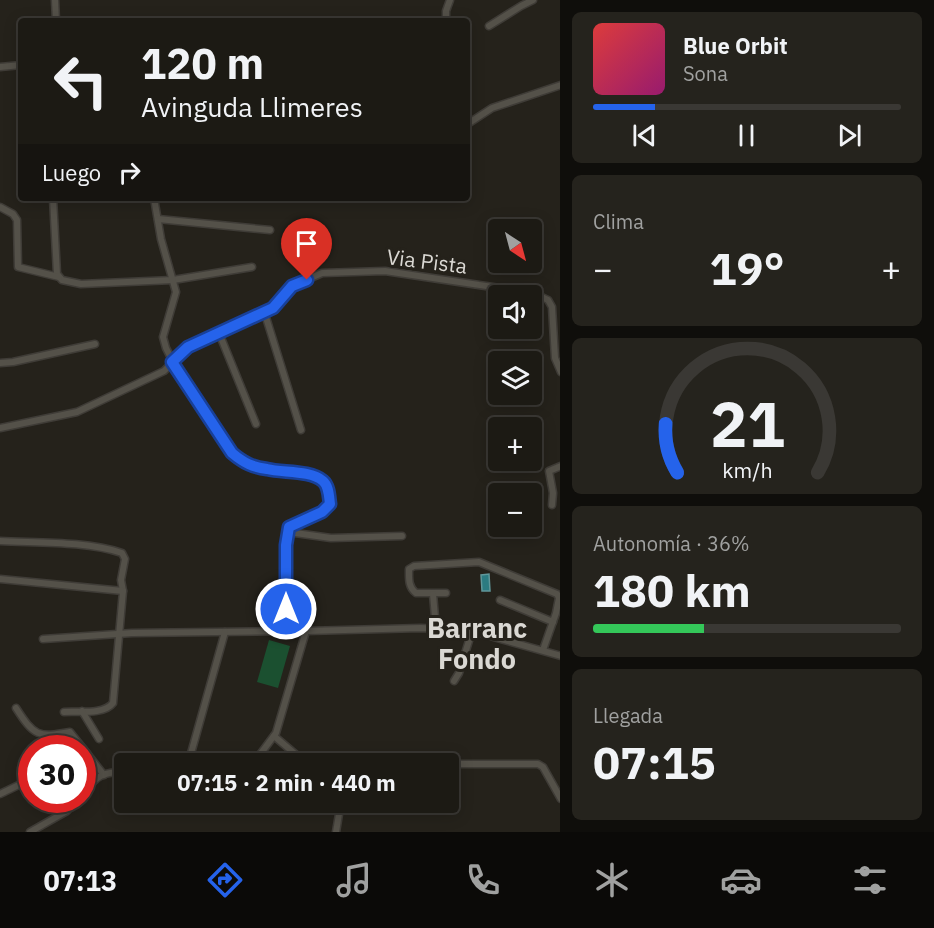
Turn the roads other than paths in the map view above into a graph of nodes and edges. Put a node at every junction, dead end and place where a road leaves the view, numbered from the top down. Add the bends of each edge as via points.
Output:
1 (55, 0) edge
2 (450, 0) edge
3 (533, 0) edge
4 (56, 18) edge
5 (446, 18) edge
6 (489, 26) dead end
7 (18, 65) edge
8 (0, 67) edge
9 (560, 85) edge
10 (470, 122) edge
11 (53, 201) edge
12 (155, 201) edge
13 (0, 207) edge
14 (158, 219) junction
15 (270, 230) dead end
16 (252, 267) dead end
17 (59, 277) junction
18 (173, 280) junction
19 (264, 311) junction
20 (219, 333) junction
21 (95, 344) dead end
22 (558, 358) edge
23 (172, 362) junction
24 (0, 363) edge
25 (256, 424) dead end
26 (0, 428) edge
27 (301, 430) dead end
28 (560, 466) edge
29 (552, 505) dead end
30 (288, 532) junction
31 (402, 536) dead end
32 (0, 541) edge
33 (0, 579) edge
34 (123, 591) junction
35 (446, 593) dead end
36 (433, 594) junction
37 (500, 600) dead end
38 (552, 622) junction
39 (436, 629) junction
40 (286, 631) junction
41 (306, 631) junction
42 (472, 631) junction
43 (225, 632) junction
44 (120, 634) junction
45 (43, 639) dead end
46 (543, 650) junction
47 (560, 656) edge
48 (454, 681) dead end
49 (16, 708) dead end
50 (82, 711) junction
51 (64, 712) dead end
52 (274, 736) junction
53 (99, 739) dead end
54 (191, 753) edge
55 (261, 753) edge
56 (294, 753) edge
57 (459, 764) edge
58 (114, 772) edge
59 (104, 775) junction
60 (96, 777) edge
61 (18, 785) edge
62 (0, 794) edge
63 (560, 797) edge
64 (63, 813) edge
65 (339, 813) edge
66 (30, 832) edge
67 (336, 832) edge

1 - 4 street
2 - 5 street
3 - 6 street
7 - 8 street
9 - 10 street via 492,108
11 - 17 street
12 - 14 street
13 - 17 street via 17,220 18,267
14 - 15 street
14 - 18 street
16 - 18 street
17 - 18 street via 81,284
18 - 23 street via 176,292 163,337
19 - 20 street
19 - 22 street, Via Pista via 273,308 292,286 322,273 385,271 533,293 548,300 552,307
19 - 27 street
20 - 23 street via 188,347
20 - 25 street
21 - 24 street
23 - 26 street via 164,371 77,412
23 - 30 street via 232,453 245,464 305,473 324,482 330,504 322,512 289,527
28 - 29 street via 549,471
30 - 31 street via 331,538
30 - 40 street
32 - 34 street via 75,545 122,553
33 - 34 street
34 - 44 street
35 - 36 street
36 - 38 street via 412,590 409,569 479,562 557,594
36 - 39 street
37 - 38 street
38 - 46 street
39 - 41 street
39 - 42 street
40 - 41 street
40 - 43 street
41 - 52 street
42 - 46 street
42 - 48 street
43 - 44 street
43 - 54 street
44 - 45 street
44 - 50 street via 113,703 103,711
46 - 47 street
49 - 59 street via 29,726 42,735 70,732
50 - 51 street
50 - 53 street
52 - 55 street
52 - 56 street
57 - 63 street via 538,764
58 - 59 street
59 - 60 street
61 - 62 street
64 - 66 street
65 - 67 street

